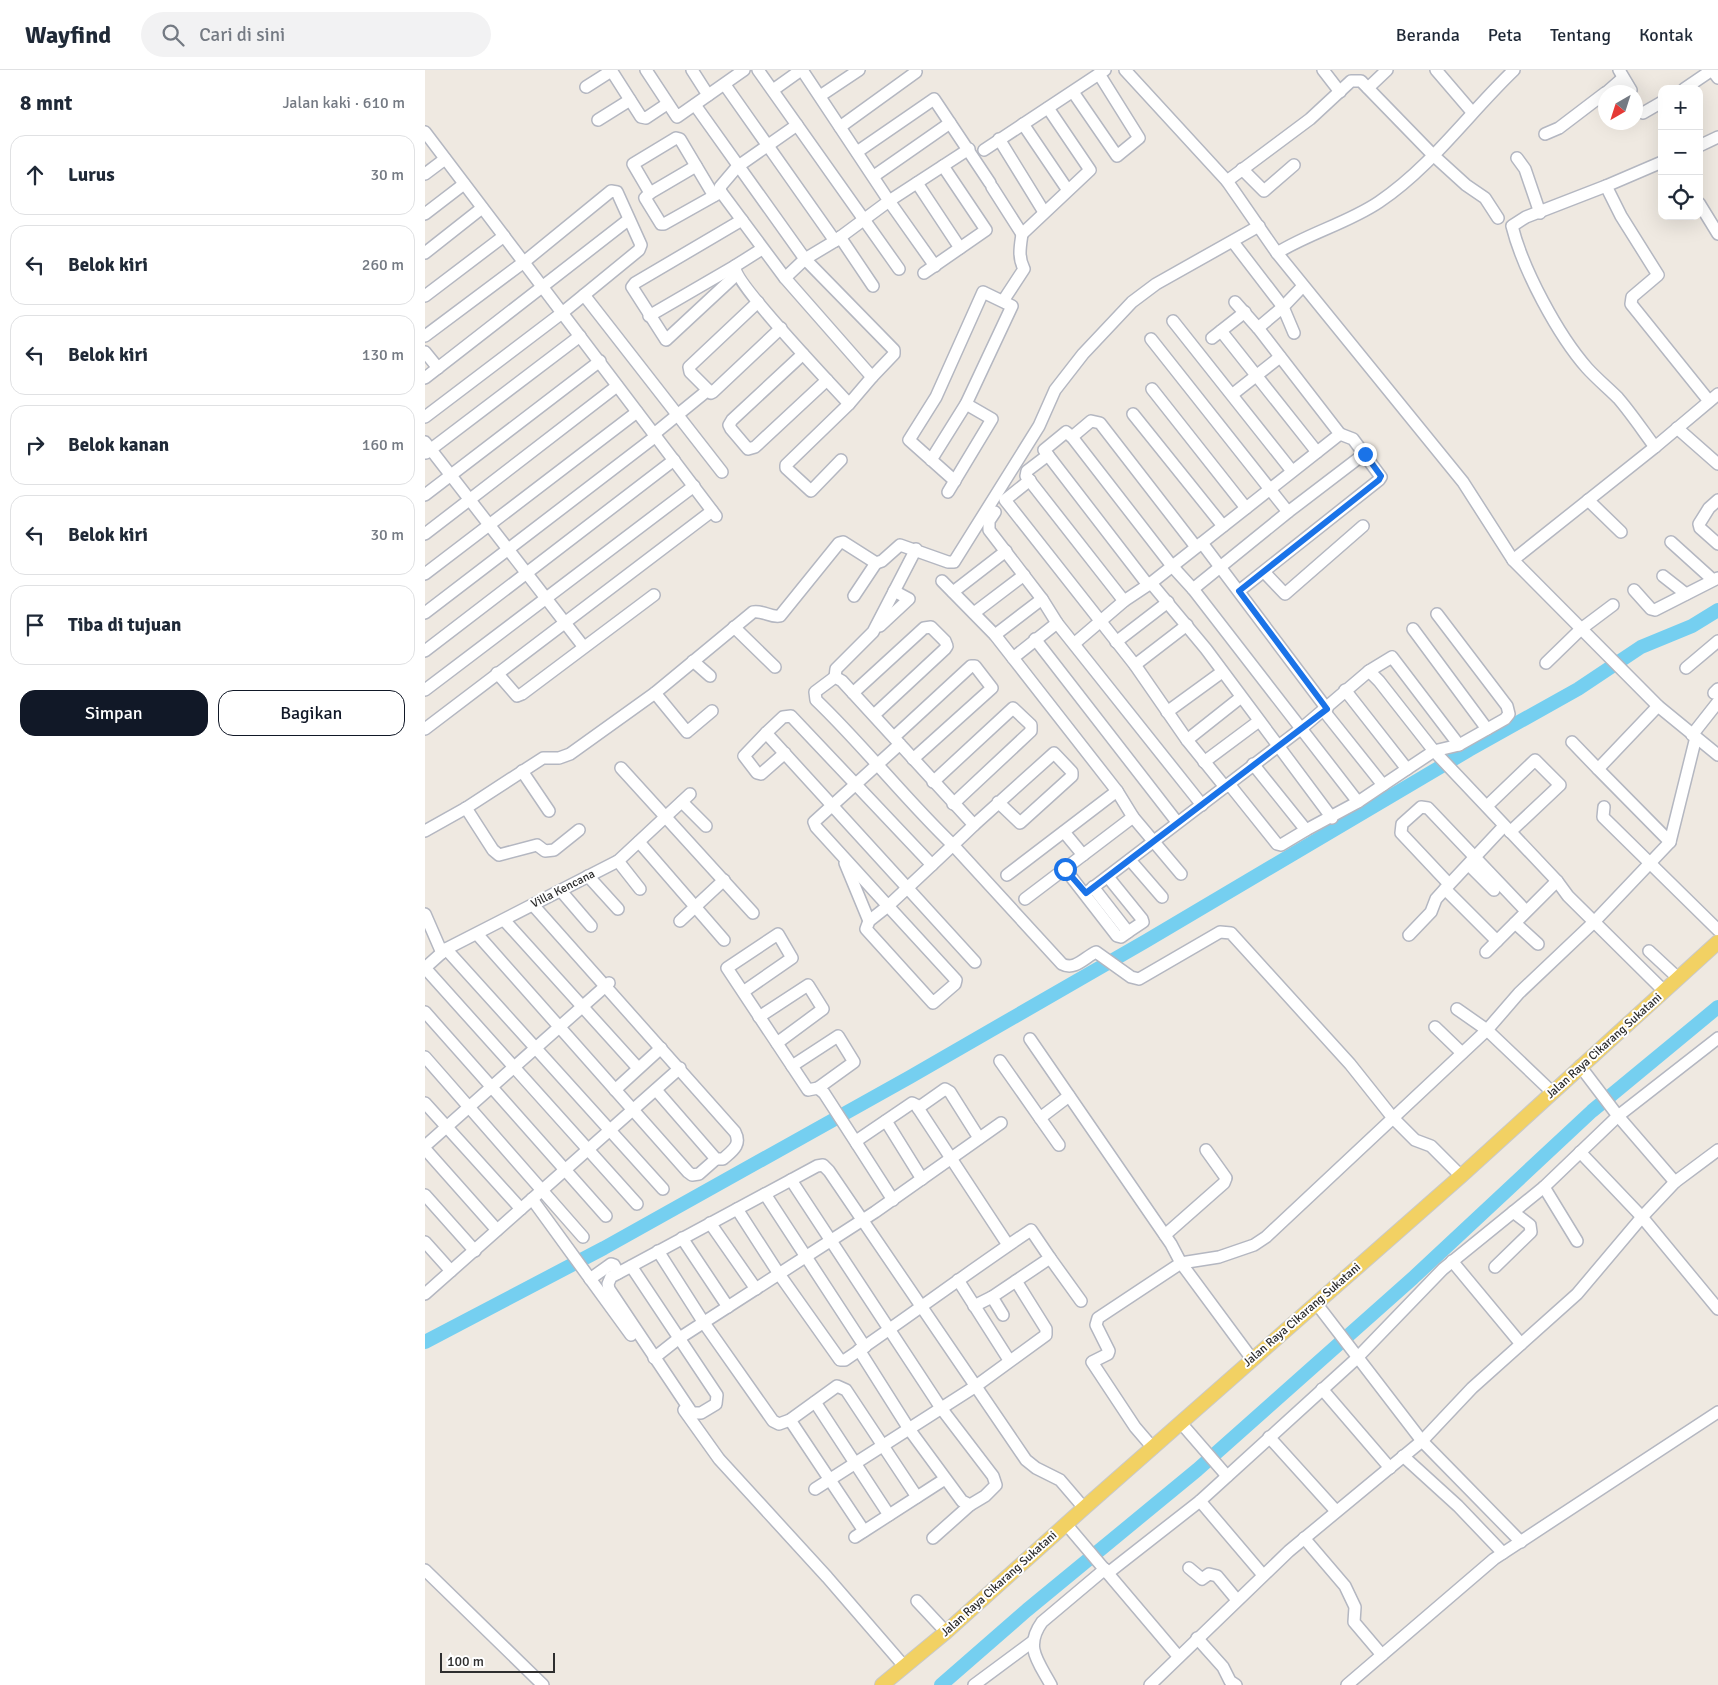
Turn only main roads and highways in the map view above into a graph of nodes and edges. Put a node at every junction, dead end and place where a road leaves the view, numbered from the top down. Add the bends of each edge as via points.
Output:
1 (1716, 947) edge
2 (891, 1682) edge

1 - 2 main road, Jalan Raya Cikarang Sukatani via 904,1666

